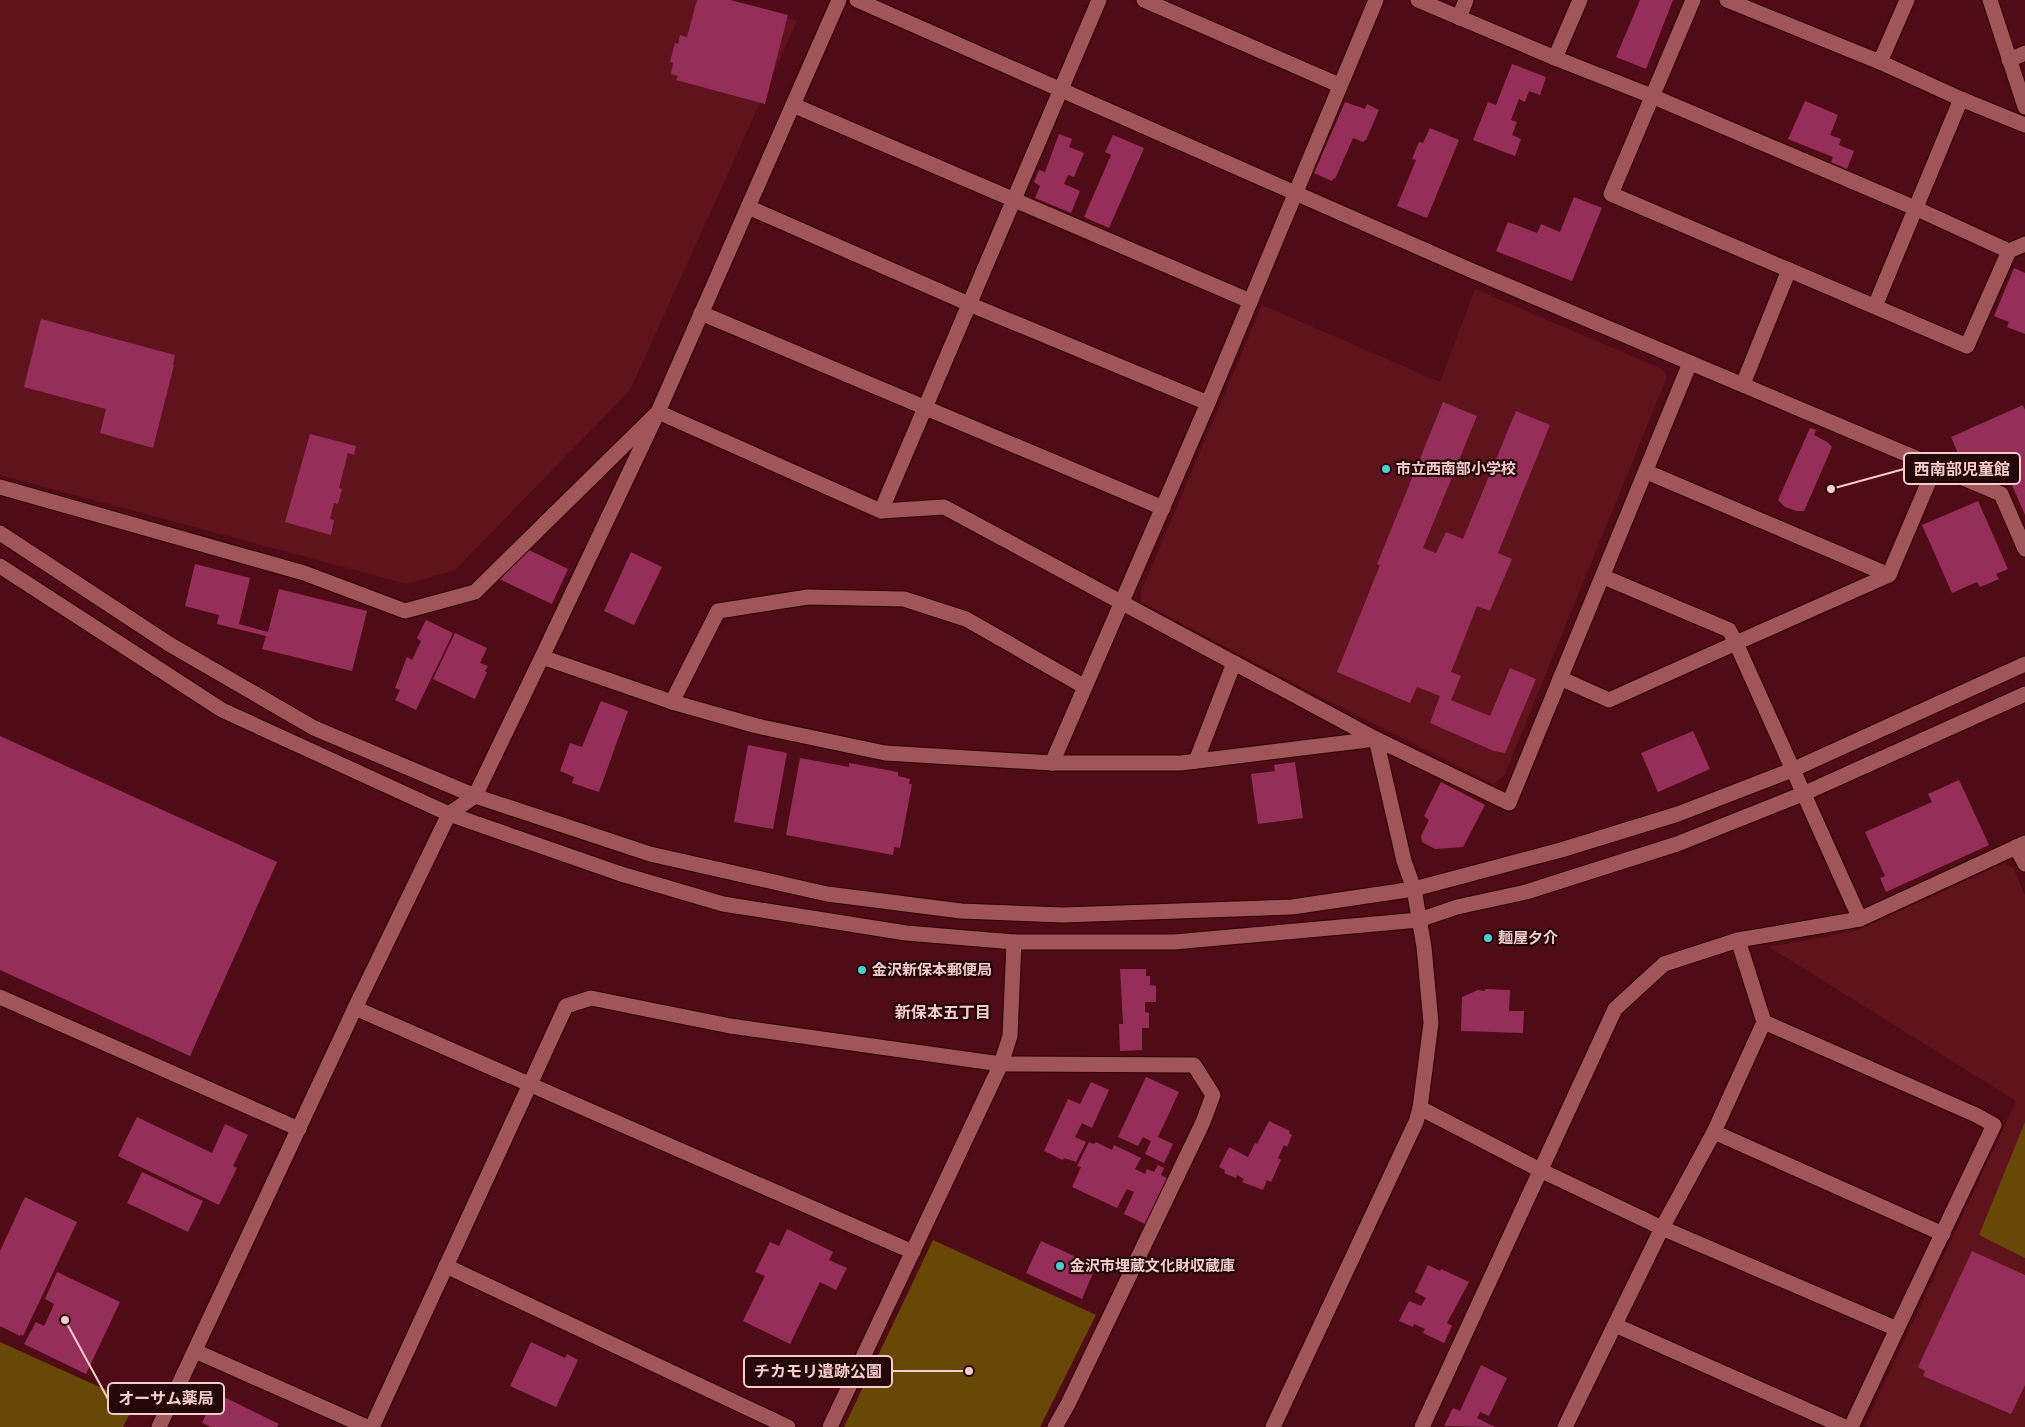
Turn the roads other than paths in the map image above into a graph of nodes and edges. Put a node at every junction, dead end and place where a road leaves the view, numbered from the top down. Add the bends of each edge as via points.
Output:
1 (839, 0) edge
2 (857, 0) edge
3 (1099, 0) edge
4 (1144, 0) edge
5 (1376, 0) edge
6 (1418, 0) edge
7 (1466, 0) edge
8 (1580, 0) edge
9 (1694, 0) edge
10 (1727, 0) edge
11 (1907, 0) edge
12 (1990, 0) edge
13 (1459, 18) junction
14 (2025, 53) edge
15 (1555, 58) junction
16 (2009, 60) junction
17 (1880, 62) junction
18 (1339, 85) junction
19 (1060, 91) junction
20 (1654, 97) junction
21 (1961, 99) junction
22 (793, 105) junction
23 (2025, 107) edge
24 (2025, 125) edge
25 (1294, 193) junction
26 (1014, 198) junction
27 (748, 207) junction
28 (1916, 208) junction
29 (2025, 244) edge
30 (2009, 251) junction
31 (1789, 270) junction
32 (1250, 301) junction
33 (970, 304) junction
34 (1875, 306) junction
35 (700, 314) junction
36 (1690, 363) junction
37 (1743, 384) junction
38 (1208, 403) junction
39 (925, 408) junction
40 (658, 412) junction
41 (1935, 467) junction
42 (1647, 472) junction
43 (0, 487) edge
44 (1163, 508) junction
45 (881, 511) junction
46 (0, 533) edge
47 (2025, 548) edge
48 (0, 566) edge
49 (1889, 575) junction
50 (1604, 577) junction
51 (1122, 603) junction
52 (1736, 643) junction
53 (542, 657) junction
54 (1234, 663) junction
55 (2025, 664) edge
56 (1560, 678) junction
57 (1085, 687) junction
58 (2025, 694) edge
59 (672, 702) junction
60 (1376, 739) junction
61 (1196, 761) junction
62 (1052, 763) junction
63 (1792, 770) junction
64 (1804, 793) junction
65 (475, 796) junction
66 (448, 814) junction
67 (2020, 845) edge
68 (2025, 864) edge
69 (1414, 889) junction
70 (1860, 919) junction
71 (1419, 920) junction
72 (1738, 940) junction
73 (1014, 942) junction
74 (0, 997) edge
75 (355, 1008) junction
76 (1764, 1022) junction
77 (1001, 1064) junction
78 (529, 1085) junction
79 (1420, 1108) junction
80 (299, 1129) junction
81 (1714, 1132) junction
82 (1540, 1170) junction
83 (1662, 1228) junction
84 (1943, 1234) junction
85 (913, 1252) junction
86 (446, 1266) junction
87 (1615, 1325) junction
88 (1897, 1329) junction
89 (195, 1351) junction
90 (159, 1427) edge
91 (367, 1427) edge
92 (372, 1427) edge
93 (788, 1427) edge
94 (830, 1427) edge
95 (1055, 1427) edge
96 (1273, 1427) edge
97 (1422, 1427) edge
98 (1565, 1427) edge
99 (1845, 1427) edge
100 (1851, 1427) edge

1 - 22 street
2 - 19 street
3 - 19 street
4 - 18 street
5 - 18 street
6 - 13 street
7 - 13 street
8 - 15 street
9 - 20 street
10 - 17 street
11 - 17 street
12 - 16 street
13 - 15 street
14 - 16 street
15 - 20 street
16 - 23 street
17 - 21 street
18 - 25 street
19 - 25 street
19 - 26 street
20 - 28 street
20 - 31 street via 1611,194
21 - 24 street
21 - 28 street
22 - 26 street
22 - 27 street
25 - 32 street
25 - 36 street
26 - 32 street
26 - 33 street
27 - 33 street
27 - 35 street
28 - 30 street
28 - 34 street
29 - 30 street
30 - 34 street via 1967,346
31 - 34 street
31 - 37 street
32 - 38 street
33 - 38 street
33 - 39 street
35 - 39 street
35 - 40 street
36 - 37 street
36 - 42 street
37 - 41 street
38 - 44 street
39 - 44 street
39 - 45 street
40 - 43 street via 475,592 405,611 304,573
40 - 45 street
40 - 53 street
41 - 47 street via 2001,494
41 - 49 street
42 - 49 street
42 - 50 street
44 - 51 street
45 - 51 street via 944,507
46 - 65 street via 169,644 314,728
48 - 66 street via 222,710
49 - 52 street
50 - 52 street via 1729,630
50 - 56 street
51 - 54 street
51 - 57 street
52 - 56 street via 1609,700
52 - 63 street
53 - 59 street
53 - 65 street
54 - 60 street
54 - 61 street
55 - 63 street
56 - 60 street via 1509,803
57 - 59 street via 966,619 904,599 808,597 718,611
57 - 62 street
58 - 64 street
59 - 62 street via 757,726 885,753
60 - 61 street
60 - 69 street via 1404,862
61 - 62 street
63 - 64 street
63 - 69 street via 1669,816 1561,850
64 - 70 street
64 - 71 street via 1677,844 1526,892
65 - 66 street
65 - 69 street via 650,854 827,894 961,911 1063,915 1292,907
66 - 73 street via 621,874 723,904 906,933
66 - 75 street
67 - 68 street
67 - 70 street
69 - 71 street
70 - 72 street
71 - 73 street via 1174,942
71 - 79 street via 1430,1023
72 - 76 street
72 - 82 street via 1664,964 1615,1009
73 - 77 street via 1010,1036
74 - 80 street
75 - 78 street
75 - 80 street
76 - 81 street
76 - 84 street via 1976,1114 1994,1125
77 - 78 street via 730,1026 591,998 566,1006
77 - 85 street
77 - 95 street via 1194,1065 1213,1095 1203,1122
78 - 85 street
78 - 86 street
79 - 82 street
79 - 96 street
80 - 89 street
81 - 83 street
81 - 84 street
82 - 83 street
82 - 97 street
83 - 87 street
83 - 88 street
84 - 88 street
85 - 94 street
86 - 92 street
86 - 93 street
87 - 98 street
87 - 99 street
88 - 100 street
89 - 90 street
89 - 91 street

